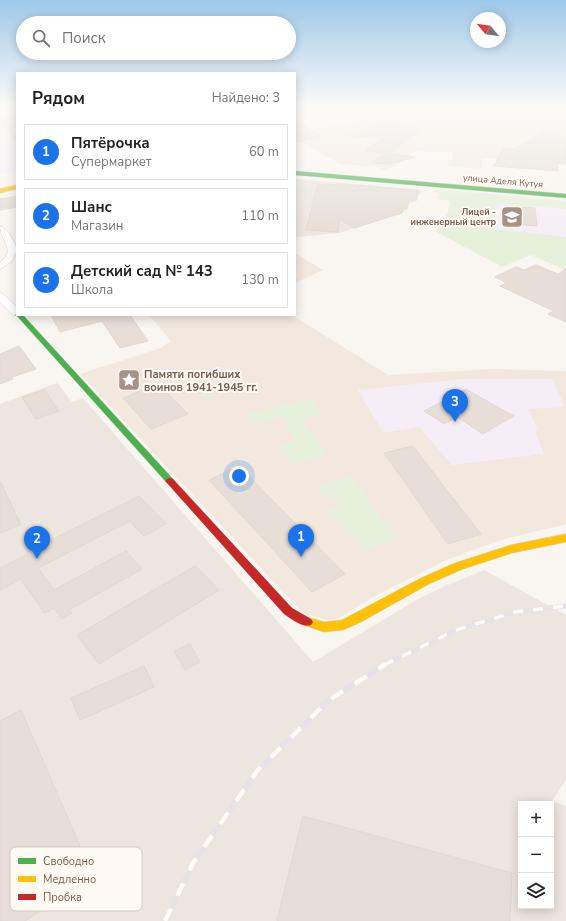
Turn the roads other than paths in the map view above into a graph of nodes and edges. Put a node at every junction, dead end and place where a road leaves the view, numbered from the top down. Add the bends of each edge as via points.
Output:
1 (296, 173) edge
2 (16, 187) edge
3 (0, 191) edge
4 (566, 196) edge
5 (0, 229) edge
6 (0, 266) edge
7 (0, 296) edge
8 (16, 312) edge
9 (20, 316) edge
10 (566, 538) edge

1 - 4 street, улица Аделя Кутуя
2 - 3 street
5 - 6 street via 13,251 10,258
7 - 8 street
9 - 10 street via 288,611 312,625 340,626 462,564 508,550

